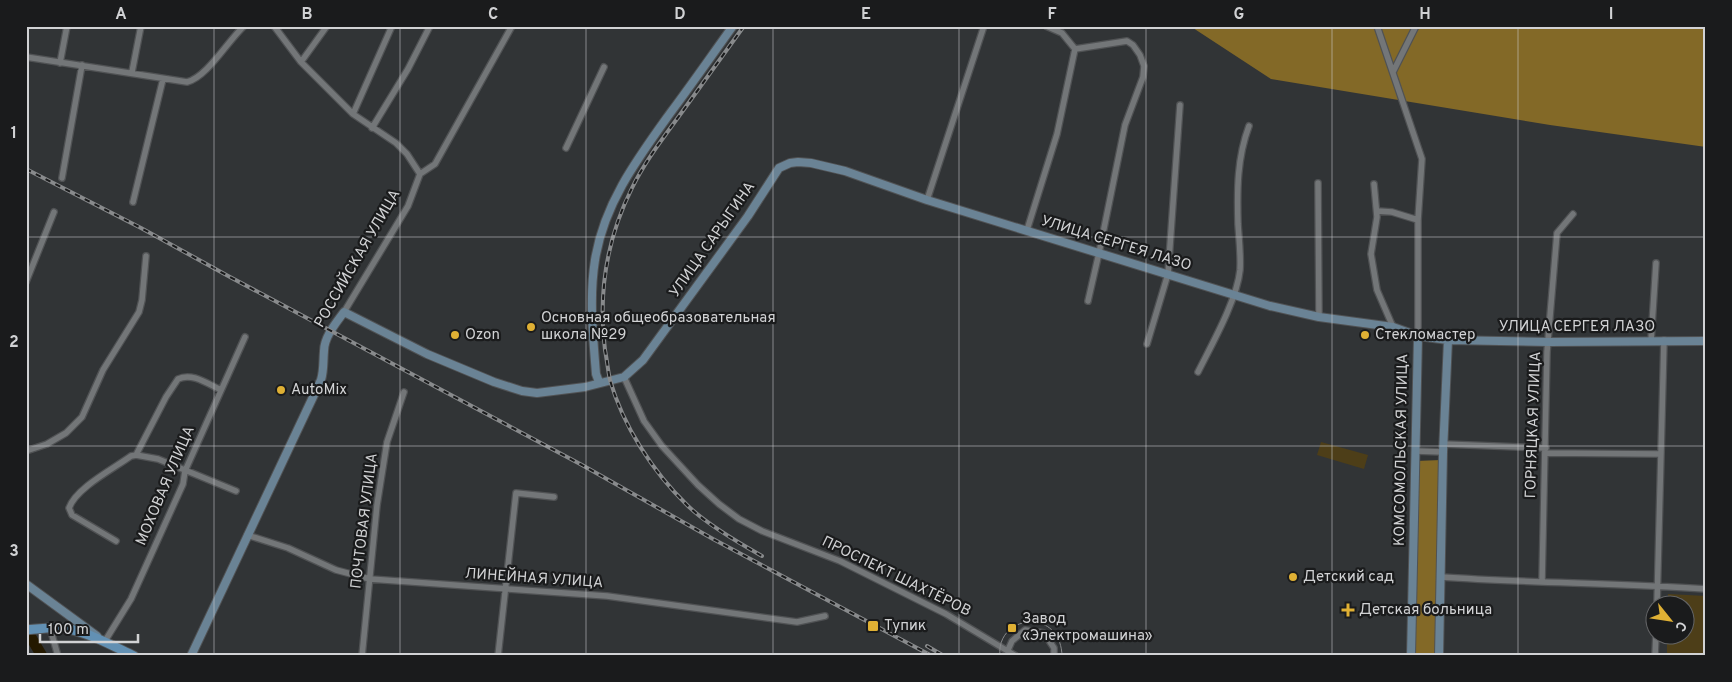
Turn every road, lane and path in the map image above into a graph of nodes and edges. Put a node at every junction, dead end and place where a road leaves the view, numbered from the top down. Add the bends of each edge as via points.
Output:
1 (67, 26) edge
2 (141, 26) edge
3 (244, 26) edge
4 (327, 26) edge
5 (392, 26) edge
6 (430, 26) edge
7 (512, 26) edge
8 (733, 26) edge
9 (984, 26) edge
10 (1046, 26) edge
11 (1377, 26) edge
12 (1416, 26) edge
13 (277, 28) edge
14 (1076, 48) junction
15 (26, 57) edge
16 (301, 62) junction
17 (60, 63) junction
18 (82, 65) junction
19 (604, 67) dead end
20 (132, 72) junction
21 (1393, 72) junction
22 (163, 79) junction
23 (1180, 105) dead end
24 (353, 114) junction
25 (1249, 126) dead end
26 (372, 128) junction
27 (566, 148) dead end
28 (810, 163) joint
29 (420, 174) junction
30 (62, 178) dead end
31 (1318, 183) dead end
32 (1374, 184) dead end
33 (927, 200) junction
34 (133, 202) dead end
35 (1377, 211) junction
36 (54, 212) dead end
37 (1573, 214) dead end
38 (1418, 220) junction
39 (1027, 230) junction
40 (1099, 253) junction
41 (146, 256) dead end
42 (1656, 263) dead end
43 (1168, 274) junction
44 (26, 282) edge
45 (1234, 295) junction
46 (1088, 301) dead end
47 (344, 312) junction
48 (1319, 317) junction
49 (1393, 327) junction
50 (1418, 336) junction
51 (245, 337) dead end
52 (1448, 340) junction
53 (1664, 340) junction
54 (1651, 341) junction
55 (1706, 341) edge
56 (1549, 342) junction
57 (1147, 344) dead end
58 (1198, 372) dead end
59 (624, 377) junction
60 (599, 382) junction
61 (221, 390) junction
62 (404, 392) dead end
63 (1443, 448) junction
64 (1546, 450) junction
65 (26, 451) edge
66 (1416, 452) junction
67 (1661, 454) junction
68 (136, 455) junction
69 (185, 471) junction
70 (236, 491) dead end
71 (554, 497) dead end
72 (247, 535) junction
73 (116, 541) dead end
74 (1441, 577) junction
75 (370, 580) junction
76 (1542, 582) junction
77 (26, 584) edge
78 (1657, 586) junction
79 (1706, 589) edge
80 (505, 590) junction
81 (1657, 594) edge
82 (825, 616) dead end
83 (47, 628) junction
84 (26, 630) edge
85 (104, 641) junction
86 (1008, 650) junction
87 (58, 656) edge
88 (134, 656) edge
89 (191, 656) edge
90 (362, 656) edge
91 (498, 656) edge
92 (1016, 656) edge
93 (1054, 656) edge
94 (1411, 656) edge
95 (1439, 656) edge

1 - 17 street
2 - 20 street
3 - 22 street via 195,80
4 - 16 street
5 - 24 street
6 - 26 street
7 - 29 street, РОССИЙСКАЯ УЛИЦА via 435,164
8 - 60 main road via 634,163 617,192 595,261 592,302
9 - 33 street
10 - 14 street via 1062,33
11 - 21 street
12 - 21 street
13 - 16 street
14 - 39 street via 1057,134
14 - 40 street via 1127,42 1133,45 1144,66 1126,125
15 - 17 street
16 - 24 street
17 - 18 street
18 - 20 street
18 - 30 street
19 - 27 street
20 - 22 street
21 - 38 street via 1422,159
22 - 34 street
23 - 43 street
24 - 26 street
25 - 45 street via 1238,168 1240,271
26 - 29 street via 396,143
28 - 33 main road, УЛИЦА СЕРГЕЯ ЛАЗО
28 - 59 main road, УЛИЦА САРЫГИНА via 790,163 779,168 674,319 643,360
29 - 47 street, РОССИЙСКАЯ УЛИЦА via 408,206
31 - 48 street
32 - 35 street
33 - 39 main road, УЛИЦА СЕРГЕЯ ЛАЗО
35 - 38 street
35 - 49 street via 1372,254 1377,290
36 - 44 street
37 - 56 street, ГОРНЯЦКАЯ УЛИЦА via 1557,233
38 - 50 street
39 - 40 main road, УЛИЦА СЕРГЕЯ ЛАЗО
40 - 43 main road, УЛИЦА СЕРГЕЯ ЛАЗО
40 - 46 street
41 - 65 street via 139,312 103,370 82,417 66,433
42 - 54 street
43 - 45 main road, УЛИЦА СЕРГЕЯ ЛАЗО
43 - 57 street
45 - 48 main road, УЛИЦА СЕРГЕЯ ЛАЗО
45 - 58 street
47 - 60 main road via 427,354 522,391 537,394 565,391
47 - 72 main road, РОССИЙСКАЯ УЛИЦА via 326,342 321,380
48 - 49 main road, УЛИЦА СЕРГЕЯ ЛАЗО
49 - 50 main road, УЛИЦА СЕРГЕЯ ЛАЗО
50 - 52 main road, УЛИЦА СЕРГЕЯ ЛАЗО
50 - 66 main road, КОМСОМОЛЬСКАЯ УЛИЦА
51 - 61 street, МОХОВАЯ УЛИЦА
52 - 56 main road, УЛИЦА СЕРГЕЯ ЛАЗО
52 - 63 main road
53 - 54 main road, УЛИЦА СЕРГЕЯ ЛАЗО
53 - 55 main road, УЛИЦА СЕРГЕЯ ЛАЗО
53 - 67 street
54 - 56 main road, УЛИЦА СЕРГЕЯ ЛАЗО
56 - 64 street, ГОРНЯЦКАЯ УЛИЦА
59 - 60 main road
59 - 86 street, ПРОСПЕКТ ШАХТЁРОВ via 644,421 662,446 698,485 739,519 840,561 946,614
61 - 68 street via 199,379 178,379
61 - 69 street, МОХОВАЯ УЛИЦА
62 - 75 street, ПОЧТОВАЯ УЛИЦА via 387,442
63 - 64 street
63 - 66 street
63 - 74 main road
64 - 67 street
64 - 76 street, ГОРНЯЦКАЯ УЛИЦА
66 - 94 main road, КОМСОМОЛЬСКАЯ УЛИЦА
67 - 78 street
68 - 69 street via 158,459
68 - 73 street via 81,492 69,508 72,515
69 - 70 street
69 - 85 street, МОХОВАЯ УЛИЦА via 183,484 130,599
71 - 80 street via 516,493
72 - 75 street, ЛИНЕЙНАЯ УЛИЦА
72 - 89 main road, РОССИЙСКАЯ УЛИЦА
74 - 76 street
74 - 95 main road
75 - 80 street, ЛИНЕЙНАЯ УЛИЦА
75 - 90 street, ПОЧТОВАЯ УЛИЦА
76 - 78 street
77 - 85 main road
78 - 79 street
78 - 81 street
80 - 82 street, ЛИНЕЙНАЯ УЛИЦА via 606,596 797,622
80 - 91 street
83 - 84 main road
83 - 85 main road via 68,629
83 - 87 street
85 - 88 main road
86 - 92 street, ПРОСПЕКТ ШАХТЁРОВ
86 - 93 street via 1012,641 1025,630 1044,633 1054,648

